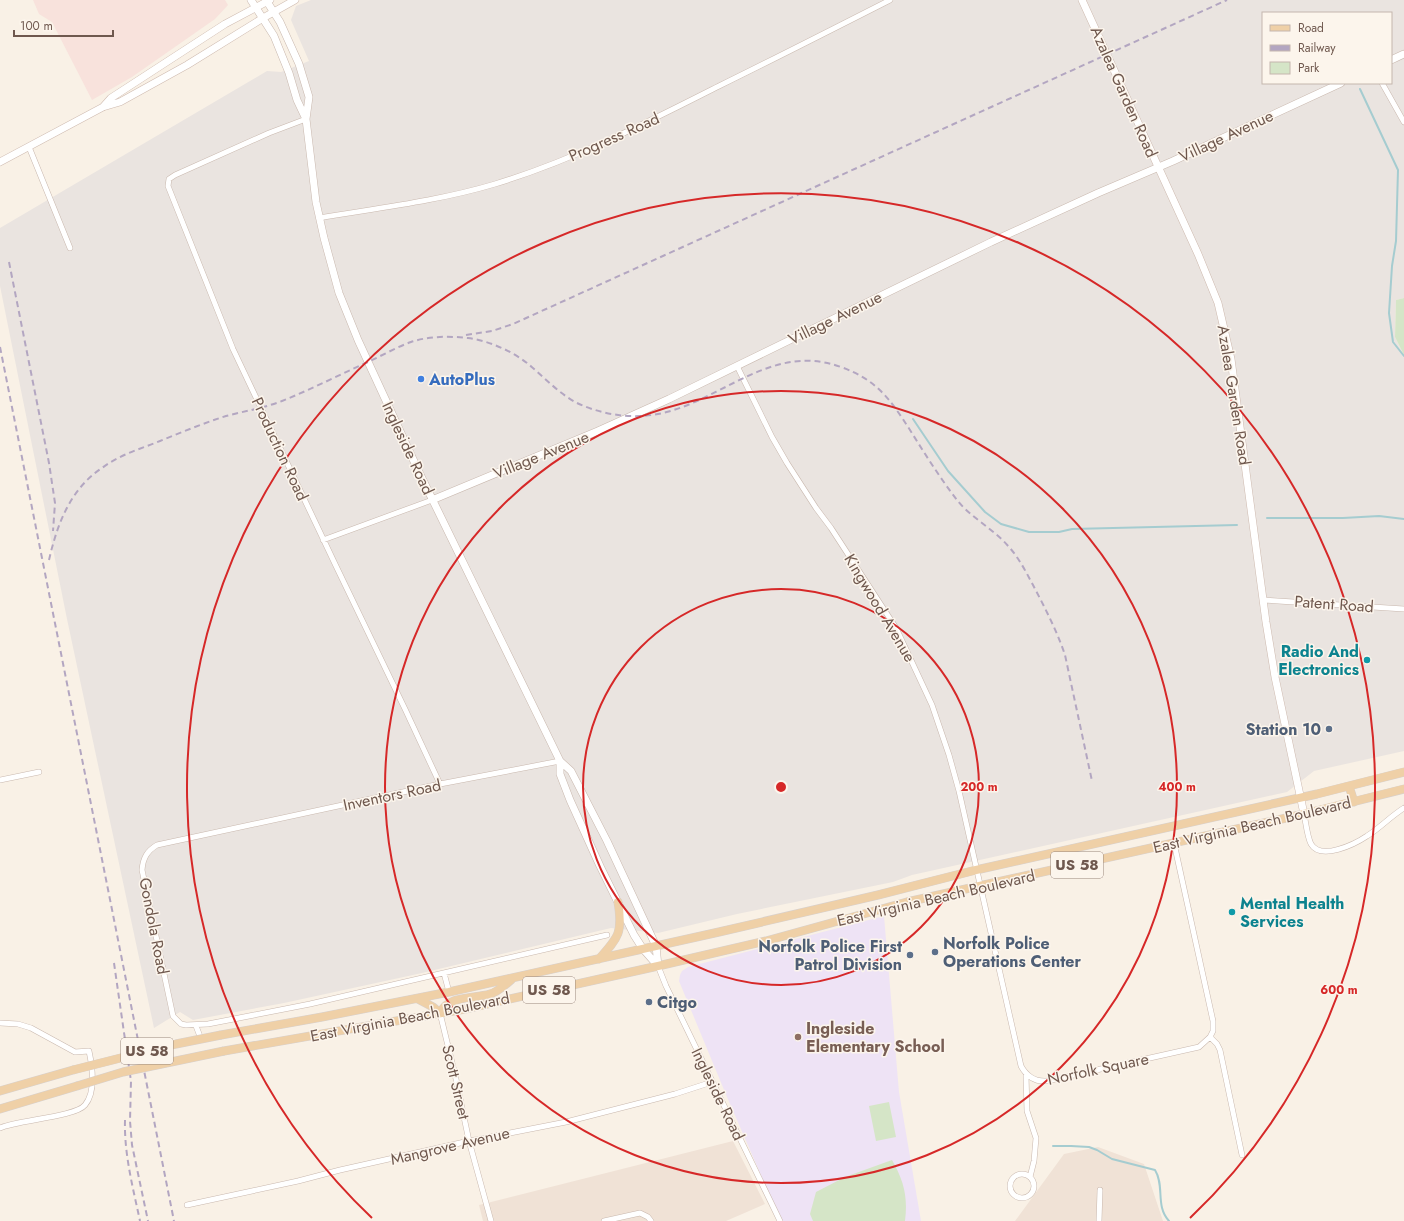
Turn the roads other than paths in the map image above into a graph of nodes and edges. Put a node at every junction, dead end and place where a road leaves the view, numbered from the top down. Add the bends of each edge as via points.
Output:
1 (251, 0) edge
2 (268, 0) edge
3 (295, 0) edge
4 (890, 0) edge
5 (1082, 0) edge
6 (256, 7) junction
7 (274, 11) junction
8 (263, 18) junction
9 (1404, 54) edge
10 (1392, 60) edge
11 (1339, 84) edge
12 (1383, 84) edge
13 (103, 107) junction
14 (306, 119) junction
15 (1404, 122) edge
16 (29, 147) junction
17 (0, 162) edge
18 (1158, 167) junction
19 (319, 218) junction
20 (70, 248) dead end
21 (738, 366) junction
22 (432, 500) junction
23 (323, 540) junction
24 (1263, 600) junction
25 (1404, 609) edge
26 (560, 761) junction
27 (39, 772) dead end
28 (1404, 772) edge
29 (0, 780) edge
30 (440, 784) junction
31 (1349, 786) junction
32 (1404, 789) edge
33 (1300, 798) junction
34 (1354, 802) junction
35 (1404, 808) edge
36 (1304, 814) junction
37 (225, 830) joint
38 (1174, 843) junction
39 (976, 870) junction
40 (980, 886) junction
41 (618, 902) junction
42 (607, 935) dead end
43 (656, 946) junction
44 (643, 949) junction
45 (599, 959) junction
46 (658, 966) junction
47 (444, 973) junction
48 (514, 978) junction
49 (449, 992) junction
50 (418, 999) junction
51 (440, 1013) junction
52 (0, 1023) edge
53 (196, 1026) junction
54 (1210, 1036) junction
55 (201, 1039) dead end
56 (1026, 1075) junction
57 (712, 1082) junction
58 (0, 1091) edge
59 (0, 1109) edge
60 (0, 1128) edge
61 (469, 1141) junction
62 (1242, 1155) dead end
63 (1030, 1177) junction
64 (1100, 1190) dead end
65 (187, 1205) dead end
66 (491, 1221) edge
67 (604, 1221) edge
68 (651, 1221) edge
69 (780, 1221) edge
70 (1099, 1221) edge

1 - 6 street, Ingleside Road
2 - 6 street
2 - 7 street, Ingleside Road
3 - 7 street
4 - 19 street, Progress Road via 626,133 563,160 509,179 427,201
5 - 18 street, Azalea Garden Road
6 - 8 street, Ingleside Road
6 - 13 street via 172,58 111,98
7 - 8 street
7 - 14 street, Ingleside Road via 293,48 307,88 309,98
8 - 13 street via 187,65 120,102
8 - 14 street, Ingleside Road via 282,54
9 - 10 street
11 - 18 street, Village Avenue
12 - 15 street
13 - 16 street
14 - 19 street, Ingleside Road
14 - 23 street, Production Road via 172,177 168,186 233,349
16 - 17 street
16 - 20 street
18 - 21 street, Village Avenue via 991,242
18 - 24 street, Azalea Garden Road via 1209,278 1225,331
19 - 22 street, Ingleside Road via 342,300 375,379
21 - 22 street, Village Avenue via 598,431
21 - 39 street, Kingwood Avenue via 787,464 896,628 915,668 932,705 949,756
22 - 23 street, Village Avenue
22 - 26 street, Ingleside Road
23 - 30 street, Production Road
24 - 25 street, Patent Road
24 - 33 street, Azalea Garden Road via 1275,677
26 - 30 street, Inventors Road
26 - 41 street, Ingleside Road via 560,774 570,800
26 - 43 street, Ingleside Road via 571,771
27 - 29 street
28 - 31 main road, East Virginia Beach Boulevard / US 58
30 - 37 street, Inventors Road
31 - 33 main road, East Virginia Beach Boulevard / US 58
31 - 34 main road
32 - 34 main road, East Virginia Beach Boulevard / US 58
33 - 36 street, Azalea Garden Road
33 - 39 main road, East Virginia Beach Boulevard / US 58
34 - 36 main road, East Virginia Beach Boulevard / US 58
35 - 36 street via 1368,836 1343,848 1324,852 1311,844
36 - 38 main road, East Virginia Beach Boulevard / US 58
37 - 53 street, Gondola Road via 157,845 147,853 143,863 149,907 173,1016 181,1024
38 - 40 main road, East Virginia Beach Boulevard / US 58
38 - 54 street via 1213,1021
39 - 40 street, Norfolk Square
39 - 43 main road, East Virginia Beach Boulevard / US 58
40 - 46 main road, East Virginia Beach Boulevard / US 58 via 907,902 766,941
40 - 56 street, Norfolk Square via 1020,1062
41 - 44 street, Ingleside Road
41 - 45 main road via 620,929 613,943
42 - 47 street, East Virginia Beach Boulevard
43 - 44 main road, East Virginia Beach Boulevard / US 58
43 - 46 street, Ingleside Road
44 - 45 main road, East Virginia Beach Boulevard / US 58
44 - 46 street, Ingleside Road
45 - 48 main road, East Virginia Beach Boulevard / US 58
46 - 51 main road, East Virginia Beach Boulevard / US 58
46 - 57 street, Ingleside Road
47 - 49 street, East Virginia Beach Boulevard
47 - 53 street, East Virginia Beach Boulevard via 306,1005
48 - 49 main road, East Virginia Beach Boulevard / US 58
48 - 51 main road via 492,994 451,1001
49 - 50 main road, East Virginia Beach Boulevard / US 58
50 - 51 main road
50 - 58 main road, East Virginia Beach Boulevard / US 58, bridge via 176,1044
51 - 59 main road, East Virginia Beach Boulevard / US 58, bridge via 224,1051 123,1072
51 - 61 street, Scott Street
52 - 60 street via 31,1028 75,1052 89,1051 93,1075 88,1100 82,1107
53 - 55 street
54 - 56 street, Norfolk Square via 1199,1046 1047,1081 1036,1080
54 - 62 street via 1220,1050
56 - 63 street via 1027,1111 1036,1138
57 - 61 street, Mangrove Avenue via 566,1122
57 - 69 street, Ingleside Road
61 - 65 street, Mangrove Avenue
61 - 66 street, Scott Street
63 - 63 street via 1018,1174 1011,1180 1010,1188 1014,1195 1025,1198 1031,1193 1034,1185
64 - 70 street
67 - 68 street via 636,1213 645,1214

